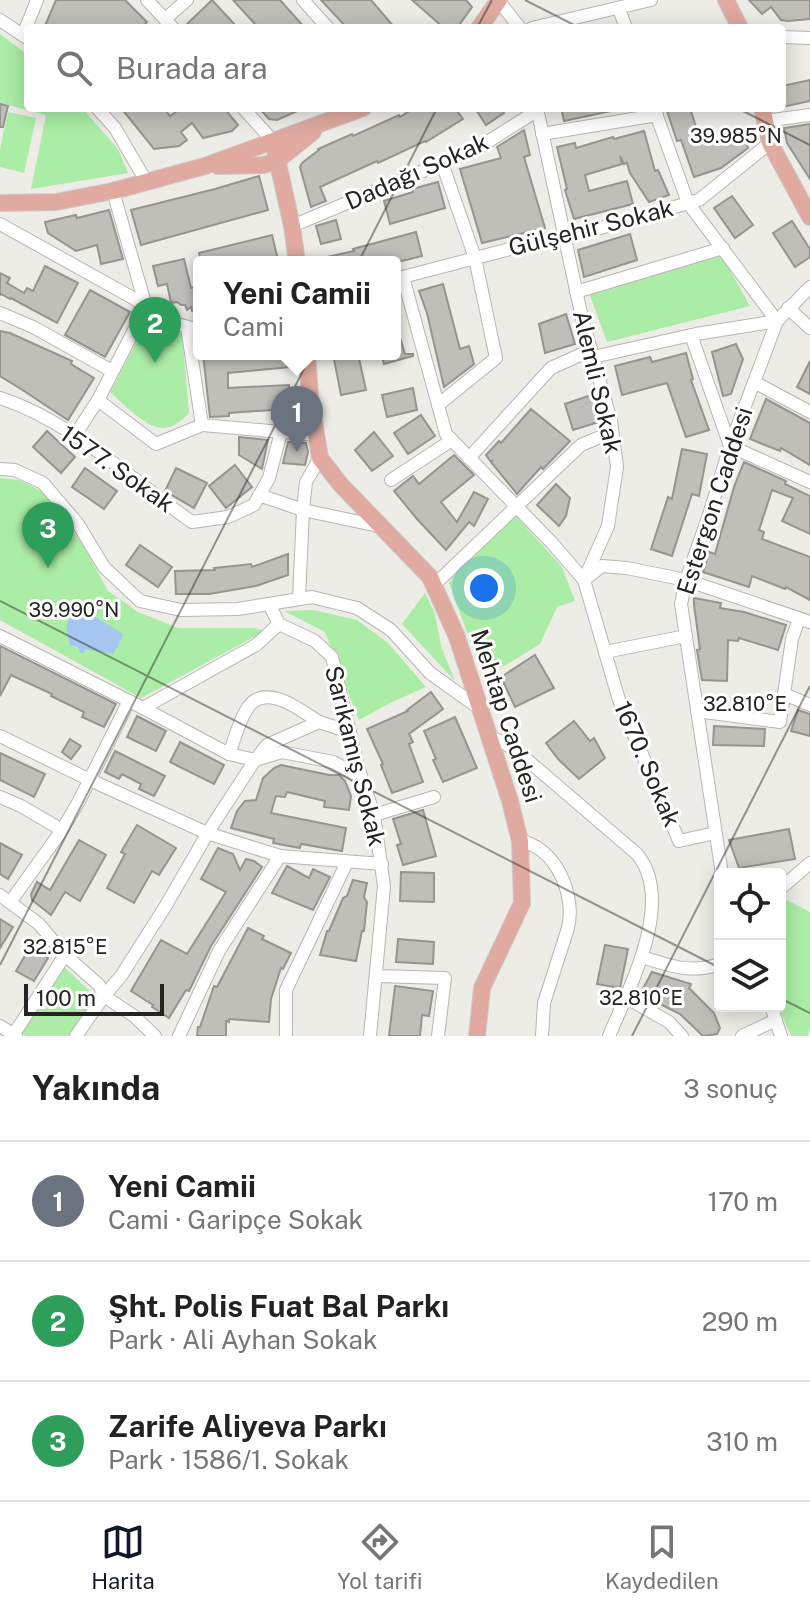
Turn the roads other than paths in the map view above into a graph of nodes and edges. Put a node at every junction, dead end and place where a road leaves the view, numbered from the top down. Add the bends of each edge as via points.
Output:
1 (37, 0) edge
2 (147, 0) edge
3 (187, 0) edge
4 (303, 0) edge
5 (498, 0) edge
6 (651, 0) edge
7 (726, 0) edge
8 (619, 9) junction
9 (0, 20) edge
10 (169, 23) edge
11 (30, 24) edge
12 (324, 24) edge
13 (482, 24) edge
14 (517, 24) edge
15 (550, 24) edge
16 (625, 24) edge
17 (738, 24) edge
18 (24, 36) edge
19 (786, 37) edge
20 (810, 38) edge
21 (101, 112) edge
22 (245, 112) edge
23 (353, 112) edge
24 (533, 112) edge
25 (538, 112) edge
26 (655, 112) edge
27 (763, 115) edge
28 (810, 115) edge
29 (324, 123) junction
30 (542, 134) junction
31 (770, 143) junction
32 (265, 144) junction
33 (271, 162) junction
34 (442, 163) junction
35 (205, 166) junction
36 (146, 181) junction
37 (113, 191) junction
38 (0, 203) edge
39 (688, 203) junction
40 (810, 217) edge
41 (0, 224) edge
42 (292, 226) junction
43 (564, 235) junction
44 (723, 248) junction
45 (296, 256) edge
46 (475, 258) junction
47 (401, 277) edge
48 (401, 285) edge
49 (810, 287) edge
50 (576, 292) junction
51 (146, 307) junction
52 (788, 308) junction
53 (0, 313) edge
54 (777, 321) junction
55 (193, 328) edge
56 (810, 328) edge
57 (691, 335) junction
58 (592, 354) junction
59 (196, 360) edge
60 (307, 360) edge
61 (112, 371) junction
62 (754, 382) junction
63 (0, 398) edge
64 (98, 400) junction
65 (438, 405) junction
66 (810, 412) edge
67 (202, 425) junction
68 (281, 432) junction
69 (612, 432) junction
70 (75, 435) junction
71 (316, 435) junction
72 (452, 440) junction
73 (730, 446) junction
74 (320, 458) junction
75 (469, 458) junction
76 (0, 460) edge
77 (0, 469) edge
78 (15, 470) junction
79 (391, 480) dead end
80 (810, 482) edge
81 (259, 495) junction
82 (517, 507) junction
83 (303, 510) junction
84 (383, 527) junction
85 (584, 580) junction
86 (686, 580) junction
87 (434, 585) junction
88 (299, 599) junction
89 (269, 604) junction
90 (804, 621) edge
91 (279, 624) junction
92 (0, 636) edge
93 (686, 636) junction
94 (605, 652) junction
95 (784, 694) junction
96 (129, 701) junction
97 (810, 705) edge
98 (143, 708) junction
99 (479, 708) junction
100 (697, 711) junction
101 (319, 722) junction
102 (350, 732) junction
103 (0, 736) edge
104 (488, 736) junction
105 (229, 754) junction
106 (255, 760) junction
107 (90, 780) junction
108 (363, 783) junction
109 (0, 797) edge
110 (434, 797) dead end
111 (374, 815) junction
112 (62, 830) junction
113 (207, 833) junction
114 (715, 833) junction
115 (520, 841) junction
116 (280, 856) junction
117 (347, 862) junction
118 (810, 863) edge
119 (382, 864) junction
120 (721, 868) edge
121 (786, 884) edge
122 (5, 898) edge
123 (65, 955) junction
124 (642, 957) junction
125 (714, 966) edge
126 (376, 976) junction
127 (104, 996) junction
128 (627, 998) junction
129 (773, 1012) edge
130 (776, 1020) junction
131 (0, 1026) edge
132 (15, 1035) edge
133 (76, 1036) edge
134 (155, 1036) edge
135 (179, 1036) edge
136 (286, 1036) edge
137 (370, 1036) edge
138 (438, 1036) edge
139 (477, 1036) edge
140 (542, 1036) edge
141 (609, 1036) edge
142 (682, 1036) edge
143 (742, 1036) edge
144 (781, 1036) edge

1 - 11 street
2 - 10 street
3 - 10 street
4 - 12 street
5 - 13 main road
5 - 14 street
6 - 8 street
7 - 17 main road
8 - 15 street
8 - 16 street
9 - 18 street
19 - 20 street
21 - 36 street
22 - 32 street
23 - 29 main road
24 - 34 street, Dadağı Sokak via 478,148
25 - 30 street, Alemli Sokak
26 - 30 street
26 - 39 street
27 - 28 street
27 - 31 main road
29 - 32 main road
29 - 33 main road
30 - 43 street, Alemli Sokak
31 - 39 street, Gülşehir Sokak via 699,200
31 - 40 main road
32 - 33 main road
32 - 35 main road
33 - 35 main road
33 - 42 main road
34 - 42 street, Dadağı Sokak
34 - 46 street
35 - 36 main road
36 - 37 main road
37 - 38 main road via 56,202
37 - 51 street
39 - 43 street, Gülşehir Sokak
39 - 44 street
41 - 51 street
42 - 45 main road
43 - 46 street, Gülşehir Sokak
43 - 50 street, Alemli Sokak
44 - 50 street
44 - 54 street
46 - 47 street, Gülşehir Sokak
46 - 65 street via 496,358
48 - 65 street
49 - 52 street, Estergon Caddesi
50 - 58 street, Alemli Sokak
51 - 55 street
51 - 61 street
52 - 54 street, Estergon Caddesi
52 - 56 street
53 - 61 street
54 - 57 street
54 - 62 street, Estergon Caddesi
57 - 58 street
57 - 73 street
58 - 69 street, Alemli Sokak
58 - 75 street via 551,368
59 - 67 street
60 - 71 main road, Mehtap Caddesi
61 - 64 street
62 - 66 street
62 - 73 street, Estergon Caddesi
63 - 70 street, 1577. Sokak
64 - 67 street via 156,444
64 - 70 street
65 - 72 street
67 - 68 street
68 - 71 street
68 - 81 street
69 - 82 street via 581,445
69 - 85 street, Alemli Sokak via 617,467 608,526
70 - 81 street, 1577. Sokak via 192,522 228,517 254,505
71 - 74 main road, Mehtap Caddesi
72 - 75 street
72 - 79 street
73 - 80 street
73 - 86 street, Estergon Caddesi
74 - 83 street via 306,482
74 - 84 main road, Mehtap Caddesi
75 - 82 street
76 - 78 street
77 - 78 street
78 - 89 street via 43,483 78,524 104,567 140,601 181,610
81 - 83 street
82 - 85 street
82 - 87 street
83 - 84 street
83 - 88 street
84 - 87 main road, Mehtap Caddesi
85 - 86 street via 602,566
85 - 94 street
86 - 90 street
86 - 93 street, Estergon Caddesi via 681,604
87 - 99 main road, Mehtap Caddesi
88 - 89 street
88 - 99 street via 357,608 391,630 430,673
89 - 91 street
90 - 95 street via 792,639
91 - 98 street via 256,645
91 - 102 street, Sarıkamış Sokak via 315,641 332,657
92 - 96 street
93 - 94 street
93 - 100 street, Estergon Caddesi
94 - 114 street, 1670. Sokak via 619,700 679,841
95 - 97 street
95 - 100 street via 780,722
96 - 98 street
96 - 107 street
98 - 105 street
99 - 104 main road, Mehtap Caddesi
100 - 114 street, Estergon Caddesi
101 - 102 street
101 - 105 street via 275,698 252,702
101 - 106 street via 267,745
102 - 108 street, Sarıkamış Sokak
103 - 107 street
104 - 115 main road, Mehtap Caddesi
104 - 124 street via 525,758 643,861 652,886
105 - 106 street
106 - 108 street via 282,752 333,762
106 - 113 street
107 - 112 street
107 - 113 street
108 - 111 street, Sarıkamış Sokak
109 - 112 street
110 - 111 street
111 - 119 street, Sarıkamış Sokak
112 - 122 street
113 - 116 street
113 - 127 street via 165,907
114 - 120 street, Estergon Caddesi
115 - 139 main road, Mehtap Caddesi via 522,903 482,988
115 - 140 street via 546,855 566,888 570,906 544,1003
116 - 117 street
116 - 135 street via 219,951
117 - 119 street
117 - 136 street via 286,990
118 - 121 street
119 - 126 street, Sarıkamış Sokak
122 - 123 street via 39,924
123 - 127 street
123 - 132 street
124 - 125 street via 691,970
124 - 128 street
126 - 137 street, Sarıkamış Sokak
126 - 138 street via 445,978
127 - 133 street
127 - 134 street
128 - 141 street
128 - 142 street via 669,1022
129 - 130 street
130 - 143 street
130 - 144 street
131 - 132 street

